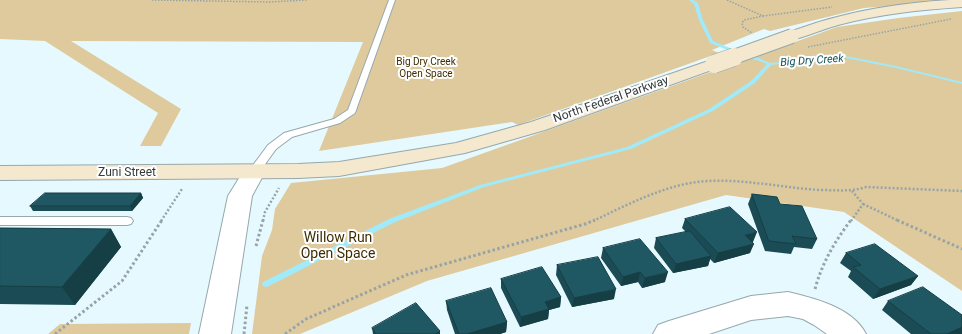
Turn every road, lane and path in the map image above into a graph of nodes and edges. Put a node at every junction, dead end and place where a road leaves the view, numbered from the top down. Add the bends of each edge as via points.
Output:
1 (152, 0) edge
2 (307, 0) edge
3 (392, 0) edge
4 (962, 3) edge
5 (254, 172) junction
6 (0, 173) edge
7 (280, 186) dead end
8 (182, 188) dead end
9 (852, 191) junction
10 (962, 191) edge
11 (863, 204) junction
12 (0, 221) edge
13 (127, 221) dead end
14 (962, 249) edge
15 (254, 253) dead end
16 (247, 304) dead end
17 (810, 309) junction
18 (55, 334) edge
19 (215, 334) edge
20 (244, 334) edge
21 (285, 334) edge
22 (669, 334) edge
23 (850, 334) edge

1 - 2 path
3 - 5 lane via 352,111 337,121 288,135 272,147
4 - 5 main road, North Federal Parkway, bridge via 853,18 810,28 538,126 458,149 418,158 340,168
5 - 6 main road, Zuni Street
5 - 19 street via 240,196
7 - 15 path via 265,212
8 - 18 path via 122,281
9 - 10 path via 866,187
9 - 11 path
9 - 21 path via 732,182 685,183 584,224 406,274 306,319
11 - 14 path
11 - 17 path via 840,236 818,274
12 - 13 lane
16 - 20 path
17 - 22 street via 788,304 751,308
17 - 23 street via 825,316

